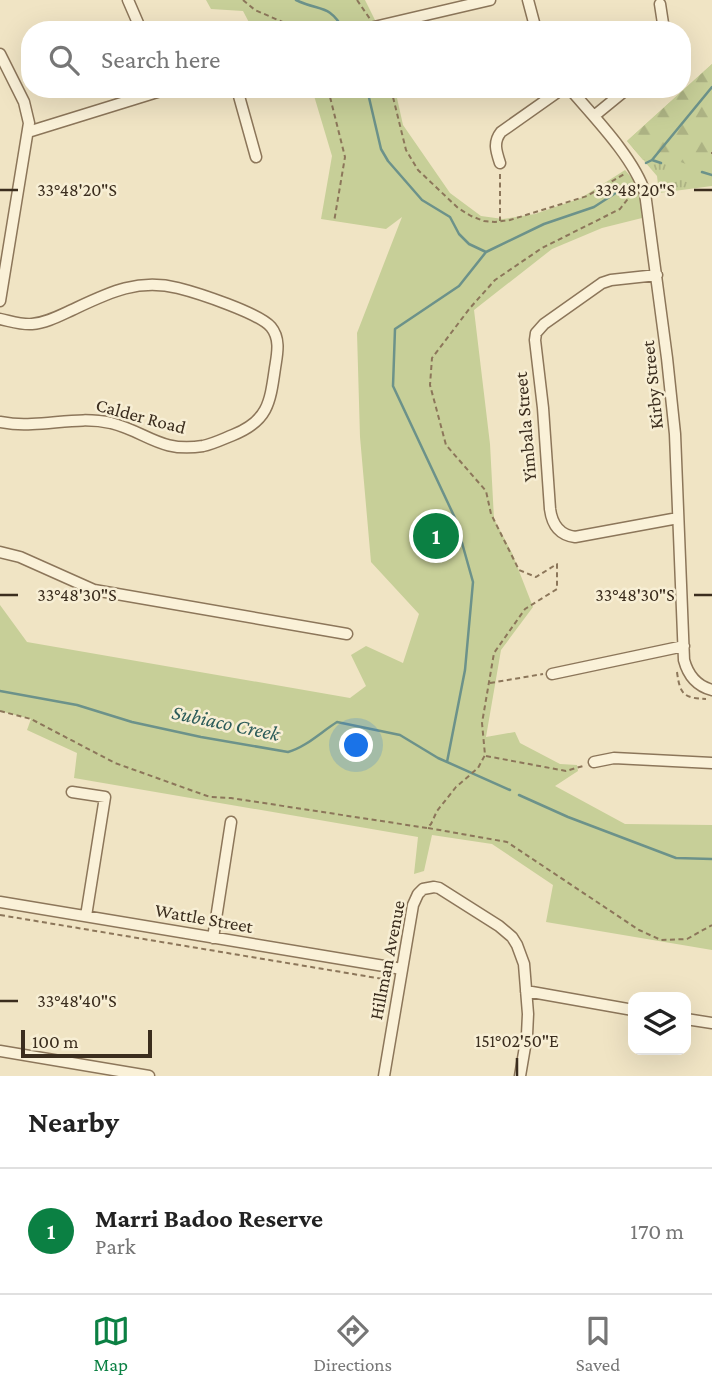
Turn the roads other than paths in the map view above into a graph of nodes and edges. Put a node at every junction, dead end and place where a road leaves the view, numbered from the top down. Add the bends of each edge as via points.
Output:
1 (128, 0) edge
2 (490, 0) edge
3 (527, 0) edge
4 (660, 4) dead end
5 (137, 21) edge
6 (400, 21) edge
7 (533, 21) edge
8 (663, 21) edge
9 (0, 54) edge
10 (138, 98) edge
11 (240, 98) edge
12 (549, 98) edge
13 (578, 98) edge
14 (616, 98) edge
15 (594, 116) junction
16 (29, 132) junction
17 (256, 157) dead end
18 (500, 163) road end
19 (657, 275) junction
20 (0, 301) edge
21 (0, 319) edge
22 (0, 422) edge
23 (678, 517) junction
24 (0, 552) edge
25 (347, 634) dead end
26 (678, 647) junction
27 (552, 674) road end
28 (712, 690) edge
29 (594, 762) road end
30 (712, 763) edge
31 (72, 792) dead end
32 (232, 822) dead end
33 (0, 902) edge
34 (86, 916) junction
35 (213, 938) junction
36 (402, 969) junction
37 (526, 991) junction
38 (628, 1009) edge
39 (691, 1020) edge
40 (712, 1023) edge
41 (0, 1051) edge
42 (149, 1076) edge
43 (384, 1076) edge
44 (520, 1076) edge

1 - 5 street
2 - 6 street
3 - 7 street
4 - 8 street
9 - 16 street via 27,111
10 - 16 street
11 - 17 street
12 - 18 street via 497,136
13 - 15 street, Kirby Street
14 - 15 street
15 - 19 street, Kirby Street via 643,185
16 - 20 street
19 - 23 street, Kirby Street via 675,434
19 - 23 street, Yimbala Street via 602,283 544,324 535,340 555,527 575,537
21 - 22 street, Calder Road via 30,324 51,320 125,288 155,284 212,298 259,318 274,331 278,344 271,396 263,415 243,431 212,443 170,446 90,419 32,425
23 - 26 street, Kirby Street
24 - 25 street via 94,590
26 - 27 street
26 - 28 street, Kirby Street via 689,673
29 - 30 street via 614,758
31 - 34 street via 105,797
32 - 35 street
33 - 34 street, Wattle Street
34 - 35 street, Wattle Street
35 - 36 street, Wattle Street
36 - 37 street, Hillman Avenue via 414,900 434,887 512,937 522,955
36 - 43 street, Hillman Avenue
37 - 38 street
37 - 44 street, Hillman Avenue via 528,1025
39 - 40 street
41 - 42 street

